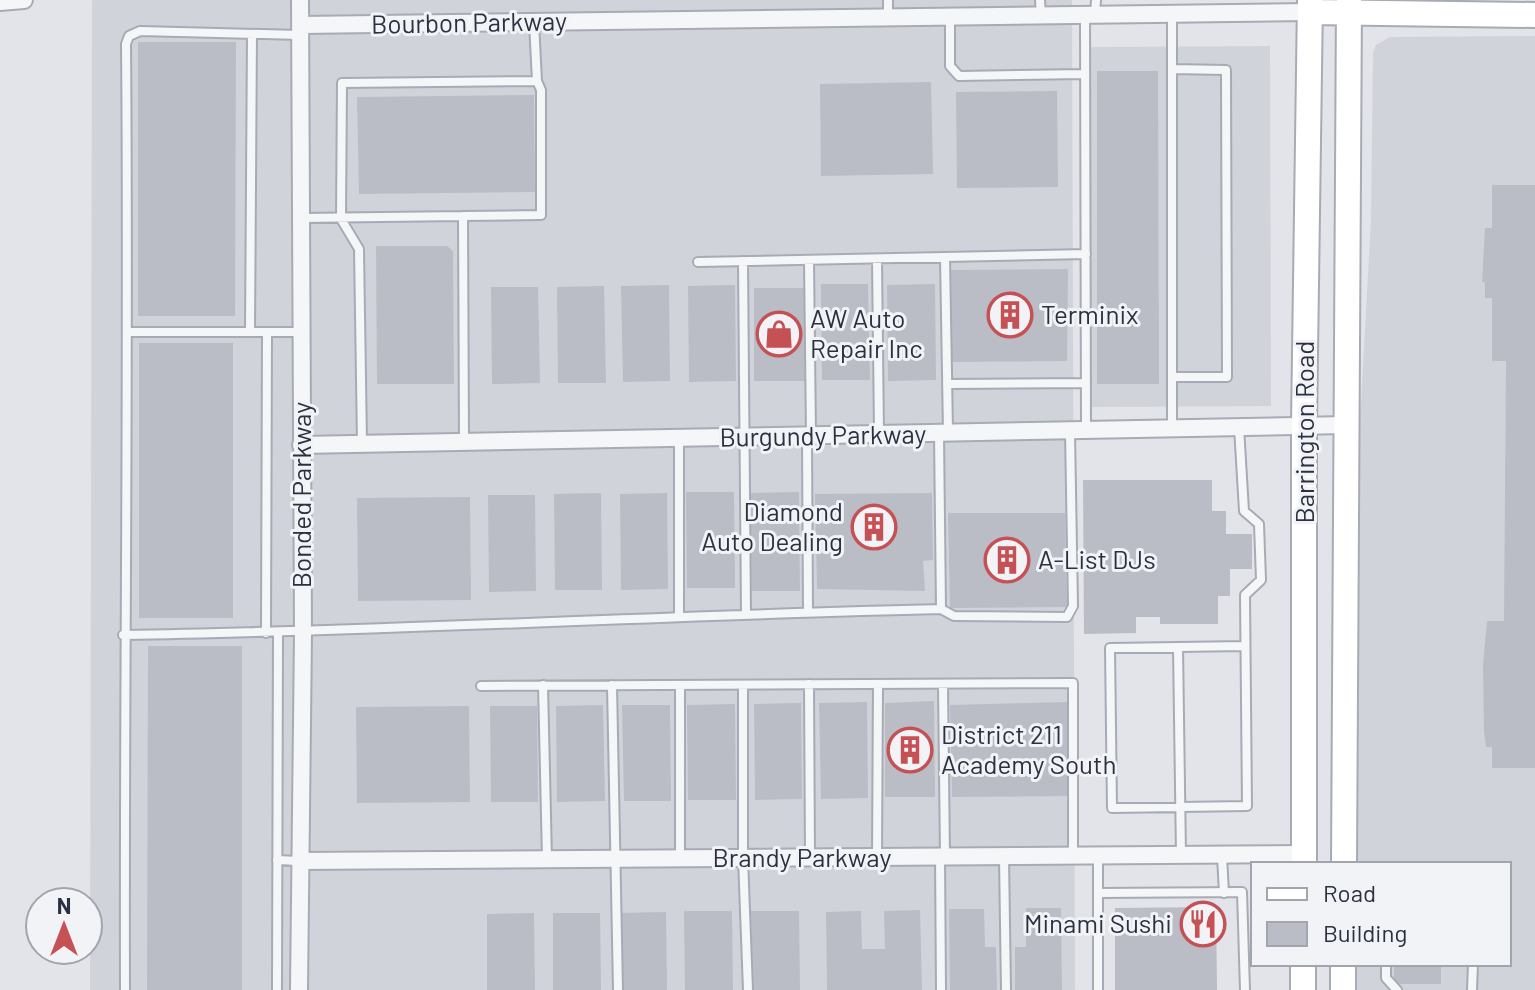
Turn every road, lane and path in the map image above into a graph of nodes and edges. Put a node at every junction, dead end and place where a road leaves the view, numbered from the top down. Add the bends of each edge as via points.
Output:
1 (24, 0) edge
2 (300, 0) edge
3 (888, 0) edge
4 (0, 2) edge
5 (1310, 6) edge
6 (1349, 6) edge
7 (1208, 7) edge
8 (1040, 8) edge
9 (1092, 11) edge
10 (1172, 14) junction
11 (1535, 15) edge
12 (950, 18) junction
13 (888, 19) junction
14 (534, 23) junction
15 (301, 30) junction
16 (252, 34) junction
17 (1172, 69) junction
18 (1085, 74) junction
19 (537, 81) junction
20 (463, 216) junction
21 (301, 218) junction
22 (341, 219) junction
23 (1086, 254) junction
24 (945, 257) junction
25 (877, 259) junction
26 (809, 260) junction
27 (743, 261) junction
28 (698, 262) dead end
29 (129, 332) junction
30 (250, 332) junction
31 (267, 332) junction
32 (301, 332) junction
33 (1172, 377) junction
34 (1086, 383) junction
35 (947, 384) junction
36 (1304, 425) junction
37 (1346, 425) junction
38 (1239, 427) junction
39 (1172, 429) junction
40 (1078, 431) junction
41 (943, 434) junction
42 (879, 435) junction
43 (744, 437) junction
44 (809, 437) junction
45 (679, 438) junction
46 (464, 443) junction
47 (362, 444) junction
48 (301, 445) junction
49 (941, 609) junction
50 (808, 612) junction
51 (746, 613) junction
52 (679, 617) junction
53 (266, 633) junction
54 (278, 633) junction
55 (303, 633) junction
56 (123, 635) junction
57 (1245, 646) junction
58 (1178, 647) junction
59 (809, 684) junction
60 (878, 684) junction
61 (543, 685) junction
62 (612, 685) junction
63 (680, 685) junction
64 (743, 685) junction
65 (943, 685) junction
66 (481, 686) dead end
67 (1179, 807) junction
68 (1181, 856) junction
69 (1222, 856) junction
70 (877, 857) junction
71 (943, 857) junction
72 (1004, 857) junction
73 (1073, 857) junction
74 (1098, 857) junction
75 (680, 858) junction
76 (743, 858) junction
77 (810, 858) junction
78 (547, 859) junction
79 (617, 859) junction
80 (1304, 859) edge
81 (277, 860) junction
82 (299, 861) junction
83 (1344, 862) edge
84 (1098, 893) junction
85 (1224, 893) junction
86 (1303, 966) edge
87 (1343, 966) edge
88 (1386, 966) edge
89 (1473, 966) edge
90 (125, 990) edge
91 (277, 990) edge
92 (299, 990) edge
93 (618, 990) edge
94 (748, 990) edge
95 (941, 990) edge
96 (1006, 990) edge
97 (1098, 990) edge
98 (1245, 990) edge
99 (1303, 990) edge
100 (1343, 990) edge
101 (1397, 990) edge
102 (1472, 990) edge

1 - 4 street
2 - 15 street, Bonded Parkway
3 - 13 lane
5 - 6 main road
5 - 7 street, Bourbon Parkway
5 - 36 main road, Barrington Road
6 - 11 main road
6 - 37 main road, Barrington Road
7 - 10 street, Bourbon Parkway
8 - 9 street, Bourbon Parkway
8 - 12 street, Bourbon Parkway
9 - 10 street, Bourbon Parkway
9 - 18 lane
10 - 17 lane
12 - 13 street, Bourbon Parkway
12 - 18 lane via 950,66 959,76
13 - 14 street, Bourbon Parkway
14 - 15 street, Bourbon Parkway
14 - 19 lane
15 - 16 lane
15 - 21 street, Bonded Parkway
16 - 29 lane via 140,31 129,36
16 - 30 lane
17 - 33 lane
17 - 33 lane via 1226,70 1227,377
18 - 23 lane
19 - 20 lane via 541,215
19 - 22 lane via 342,83
20 - 22 lane
20 - 46 lane
21 - 22 lane
21 - 32 street, Bonded Parkway
22 - 47 lane via 359,249
23 - 24 lane
23 - 34 lane
24 - 25 lane
24 - 35 lane
25 - 26 lane
25 - 42 lane
26 - 27 lane
26 - 44 lane
27 - 28 lane
27 - 43 lane
29 - 30 lane
29 - 56 lane
30 - 31 lane
31 - 32 lane
31 - 53 lane
32 - 48 street, Bonded Parkway
33 - 39 lane
34 - 35 lane
34 - 40 lane
35 - 41 lane
36 - 37 street, Burgundy Parkway
36 - 38 street, Burgundy Parkway
36 - 80 main road, Barrington Road
37 - 83 main road, Barrington Road
38 - 39 street, Burgundy Parkway
38 - 57 lane via 1244,511 1259,524 1261,580 1245,595
39 - 40 street, Burgundy Parkway
40 - 41 street, Burgundy Parkway
40 - 49 lane via 1073,606 1067,617 954,616
41 - 42 street, Burgundy Parkway
41 - 49 lane
42 - 44 street, Burgundy Parkway
43 - 44 street, Burgundy Parkway
43 - 45 street, Burgundy Parkway
43 - 51 lane
44 - 50 lane
45 - 46 street, Burgundy Parkway
45 - 52 lane
46 - 47 street, Burgundy Parkway
47 - 48 street, Burgundy Parkway
48 - 55 street, Bonded Parkway
49 - 50 lane
50 - 51 lane
51 - 52 lane
52 - 55 lane
53 - 54 lane
53 - 56 lane
54 - 55 lane
54 - 81 lane
55 - 82 street, Bonded Parkway
56 - 90 lane
57 - 58 lane
57 - 67 lane via 1247,806
58 - 67 lane
58 - 67 lane via 1110,648 1112,808
59 - 60 lane
59 - 64 lane
59 - 77 lane
60 - 65 lane
60 - 70 lane
61 - 62 lane
61 - 66 lane
61 - 78 lane
62 - 63 lane
62 - 79 lane
63 - 64 lane
63 - 75 lane
64 - 76 lane
65 - 71 lane
65 - 73 lane via 1073,683
67 - 68 lane
68 - 69 street, Brandy Parkway
68 - 74 street, Brandy Parkway
69 - 80 street, Brandy Parkway
69 - 85 lane
70 - 71 street, Brandy Parkway
70 - 77 street, Brandy Parkway
71 - 72 street, Brandy Parkway
71 - 95 lane
72 - 73 street, Brandy Parkway
72 - 96 lane
73 - 74 street, Brandy Parkway
74 - 84 lane
75 - 76 street, Brandy Parkway
75 - 79 street, Brandy Parkway
76 - 77 street, Brandy Parkway
76 - 94 lane
78 - 79 street, Brandy Parkway
78 - 82 street, Brandy Parkway
79 - 93 lane
81 - 82 lane
81 - 91 lane
82 - 92 street, Bonded Parkway
84 - 85 lane
84 - 97 lane
85 - 98 lane via 1242,892
86 - 99 main road
87 - 100 main road
88 - 101 lane via 1386,978
89 - 102 lane

